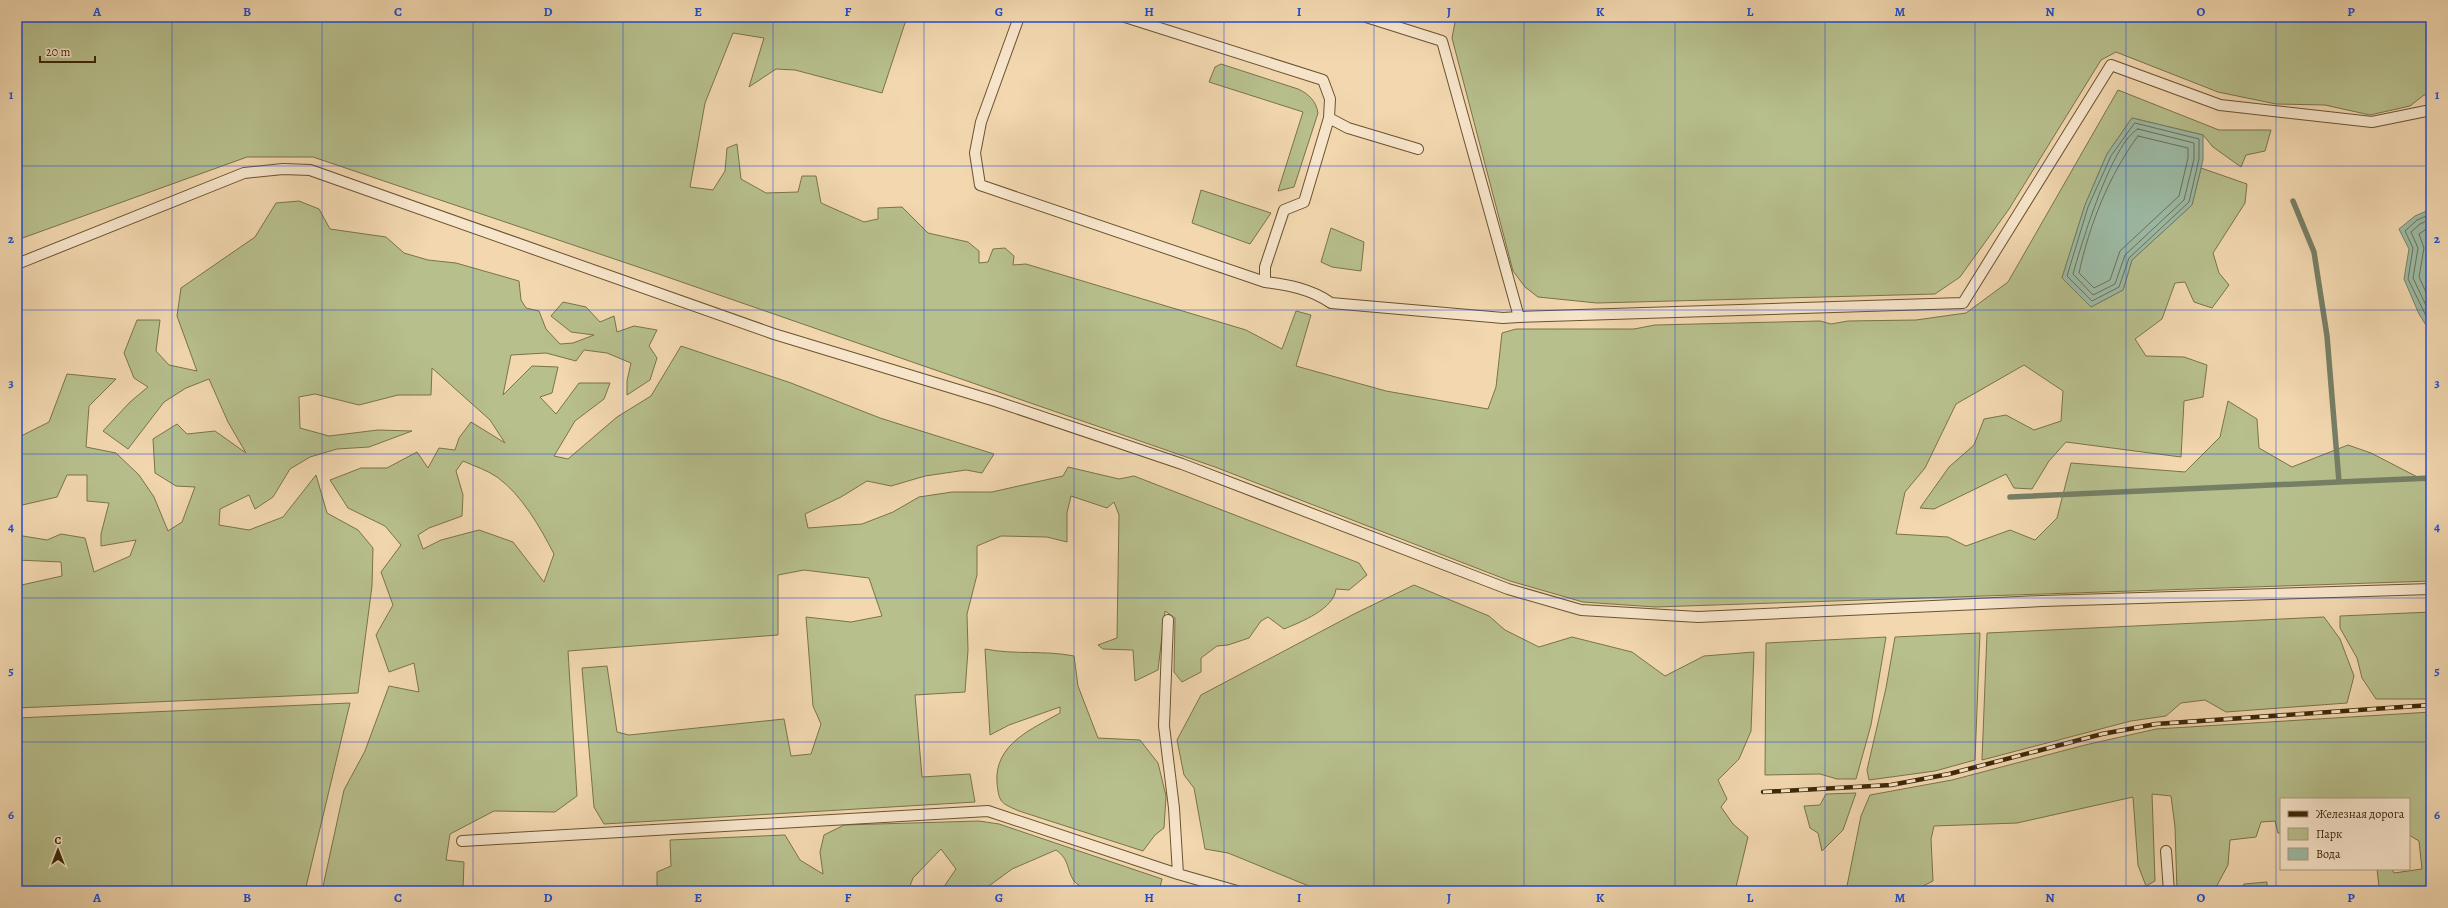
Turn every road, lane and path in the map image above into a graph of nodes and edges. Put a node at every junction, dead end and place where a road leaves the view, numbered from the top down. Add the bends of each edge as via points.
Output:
1 (1019, 17) edge
2 (1125, 17) edge
3 (1366, 17) edge
4 (2431, 110) edge
5 (1329, 118) junction
6 (1418, 149) dead end
7 (17, 264) edge
8 (1265, 282) junction
9 (1519, 317) junction
10 (2431, 589) edge
11 (1168, 620) dead end
12 (462, 841) dead end
13 (2166, 850) dead end
14 (1178, 874) junction
15 (1237, 891) edge
16 (2169, 891) edge

1 - 8 lane via 981,122 975,153 980,185
2 - 5 lane via 1323,80 1330,99
3 - 9 lane via 1442,41
4 - 9 lane via 2372,122 2220,105 2111,65 1963,303
5 - 6 lane via 1348,128
5 - 8 lane via 1304,202 1284,210 1265,267
7 - 10 lane via 244,173 283,169 310,170 774,334 995,401 1174,462 1508,589 1581,610 1698,617 2018,602
8 - 9 lane via 1318,294 1332,303 1503,318
11 - 14 lane via 1164,726 1174,808
12 - 14 lane via 988,811
13 - 16 lane
14 - 15 lane

